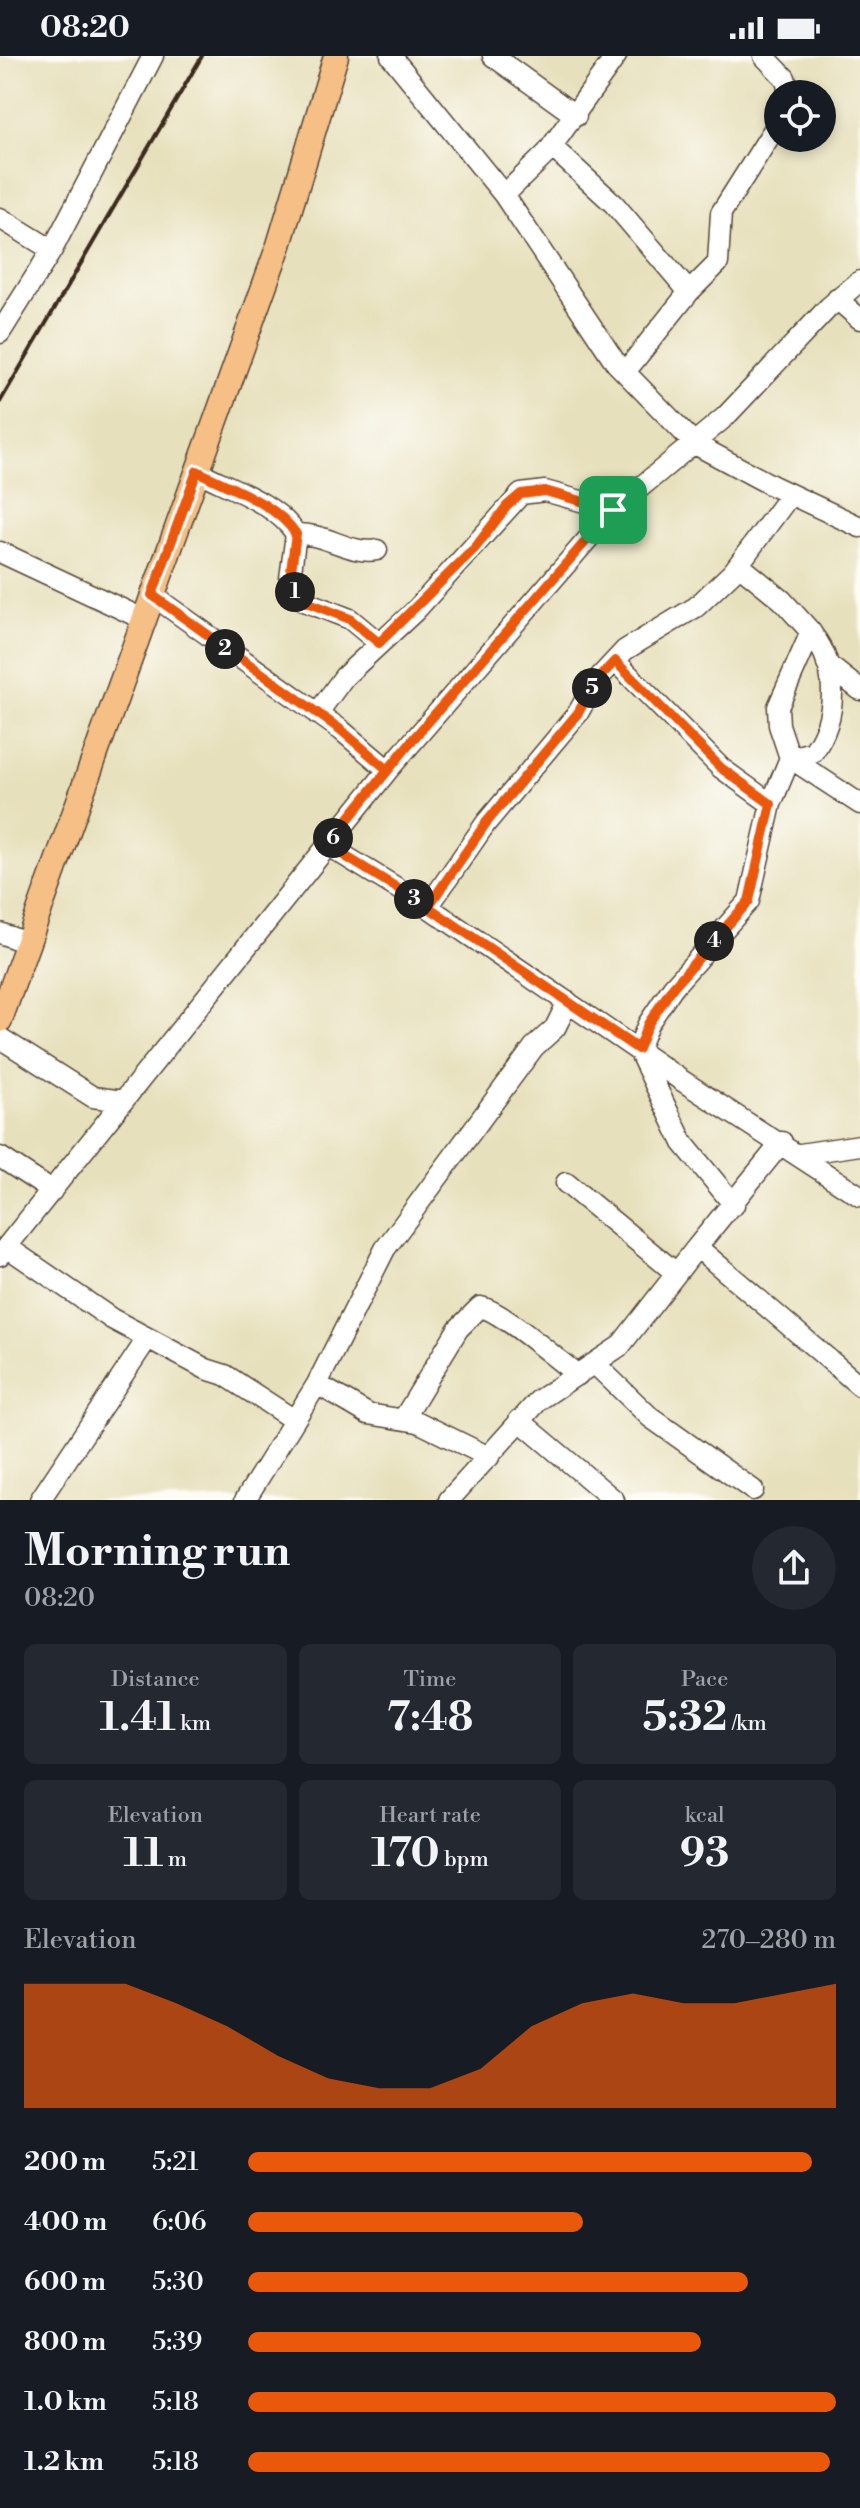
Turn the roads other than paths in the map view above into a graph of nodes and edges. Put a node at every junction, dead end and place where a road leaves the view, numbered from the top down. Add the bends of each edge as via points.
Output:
1 (153, 56) edge
2 (336, 56) edge
3 (391, 56) edge
4 (493, 56) edge
5 (616, 56) edge
6 (764, 56) edge
7 (786, 80) edge
8 (576, 116) junction
9 (764, 145) edge
10 (552, 147) junction
11 (504, 195) junction
12 (0, 218) edge
13 (52, 250) junction
14 (860, 281) edge
15 (689, 292) junction
16 (837, 299) junction
17 (7, 308) edge
18 (860, 319) edge
19 (0, 333) edge
20 (625, 372) junction
21 (695, 444) junction
22 (197, 471) junction
23 (790, 495) junction
24 (613, 510) junction
25 (860, 527) edge
26 (296, 534) junction
27 (377, 550) dead end
28 (0, 552) edge
29 (739, 565) junction
30 (152, 595) junction
31 (143, 619) junction
32 (812, 634) junction
33 (379, 643) junction
34 (615, 661) junction
35 (827, 664) junction
36 (860, 690) edge
37 (317, 714) junction
38 (790, 758) junction
39 (388, 770) junction
40 (771, 804) junction
41 (860, 804) edge
42 (327, 845) junction
43 (428, 907) junction
44 (0, 933) edge
45 (29, 944) junction
46 (9, 971) edge
47 (568, 1002) junction
48 (0, 1020) edge
49 (0, 1038) edge
50 (638, 1049) junction
51 (123, 1101) junction
52 (782, 1142) junction
53 (860, 1145) edge
54 (800, 1154) junction
55 (0, 1157) edge
56 (566, 1183) dead end
57 (52, 1191) junction
58 (860, 1196) edge
59 (734, 1205) junction
60 (697, 1247) junction
61 (3, 1251) edge
62 (676, 1273) junction
63 (147, 1339) junction
64 (587, 1370) junction
65 (317, 1384) junction
66 (860, 1386) edge
67 (404, 1418) junction
68 (294, 1420) junction
69 (519, 1420) junction
70 (489, 1457) junction
71 (753, 1490) dead end
72 (40, 1500) edge
73 (245, 1500) edge
74 (449, 1500) edge
75 (614, 1500) edge

1 - 13 street
2 - 22 main road via 279,245
3 - 11 street
4 - 8 street
5 - 8 street
6 - 7 street
8 - 10 street
9 - 15 street via 721,213 718,263
10 - 11 street
10 - 15 street via 614,204
11 - 20 street via 597,339
12 - 13 street
13 - 17 street
14 - 16 street
15 - 20 street
16 - 18 street
16 - 21 street
17 - 19 street
20 - 21 street
21 - 23 street
21 - 24 street
22 - 26 street via 276,513
22 - 30 main road
23 - 25 street
23 - 29 street
24 - 33 street via 545,491 521,494
24 - 39 street
26 - 27 street via 327,537 361,553
26 - 33 street via 290,578 296,594 350,619
28 - 31 street
29 - 32 street via 782,600
29 - 34 street via 696,607
30 - 31 main road
30 - 37 street
31 - 45 main road
32 - 35 street
32 - 38 street via 778,707
33 - 37 street
34 - 40 street via 721,768
34 - 43 street via 486,823
35 - 36 street
35 - 38 street via 833,709 829,726 813,752
37 - 39 street
38 - 40 street
38 - 41 street
39 - 42 street
40 - 50 street via 749,901 673,987
42 - 43 street
42 - 51 street
43 - 47 street
44 - 45 street
45 - 46 main road
46 - 48 main road
47 - 50 street
47 - 65 street via 555,1028 534,1047 385,1249
49 - 51 street via 93,1097
50 - 52 street
50 - 59 street via 683,1143
51 - 57 street
52 - 54 street
52 - 59 street
53 - 54 street
54 - 58 street
55 - 57 street
56 - 62 street
57 - 61 street
59 - 60 street
60 - 62 street
60 - 66 street
61 - 63 street
62 - 64 street via 620,1346
63 - 68 street via 225,1375
63 - 72 street
64 - 67 street via 480,1307 458,1329
64 - 69 street via 539,1400
64 - 71 street
65 - 67 street via 368,1414
65 - 68 street
67 - 70 street
68 - 73 street
69 - 70 street
69 - 75 street
70 - 74 street

